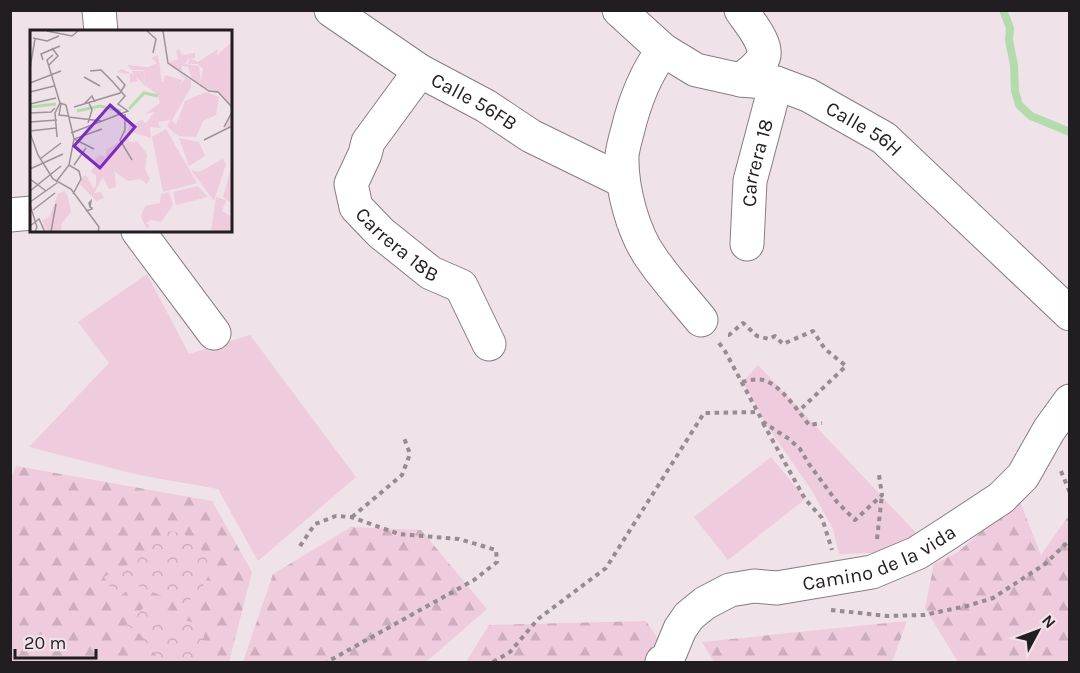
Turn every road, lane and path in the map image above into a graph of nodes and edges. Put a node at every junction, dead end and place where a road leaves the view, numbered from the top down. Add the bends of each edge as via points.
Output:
1 (99, 10) edge
2 (331, 10) edge
3 (619, 10) edge
4 (741, 10) edge
5 (101, 30) edge
6 (663, 50) junction
7 (420, 71) junction
8 (741, 80) junction
9 (776, 83) junction
10 (623, 181) junction
11 (30, 213) edge
12 (10, 215) edge
13 (139, 232) edge
14 (747, 244) dead end
15 (1070, 314) edge
16 (701, 320) junction
17 (214, 333) dead end
18 (489, 344) dead end
19 (742, 382) junction
20 (1070, 401) edge
21 (802, 408) dead end
22 (758, 412) junction
23 (763, 422) junction
24 (822, 423) dead end
25 (403, 435) dead end
26 (879, 475) dead end
27 (882, 495) junction
28 (351, 517) junction
29 (1070, 540) edge
30 (877, 543) dead end
31 (300, 546) dead end
32 (832, 550) dead end
33 (828, 610) dead end
34 (327, 663) edge
35 (493, 663) edge
36 (662, 663) edge

1 - 5 street
2 - 7 street, Calle 56FB
3 - 6 street, Calle 56H
4 - 8 street via 763,43 765,53
6 - 8 street, Calle 56H via 696,70
6 - 10 street via 648,73 629,123 622,153
7 - 10 street, Calle 56FB via 486,106 531,136
7 - 18 street, Carrera 18B via 368,141 351,184 356,207 431,273 460,286
8 - 9 street, Calle 56H
9 - 14 street, Carrera 18 via 750,181
9 - 15 street, Calle 56H via 808,95 884,138
10 - 16 street via 633,222 651,258
11 - 12 street
13 - 17 street
16 - 19 path
16 - 21 path via 729,335 743,323 757,336 776,336 783,344 813,331 825,349 846,366
19 - 22 path
19 - 24 path via 765,381 778,388 809,425
20 - 36 street, Camino de la vida via 1023,476 1001,498 945,535 917,552 865,574 777,588 730,590 690,616
22 - 23 path
22 - 35 path via 704,412 606,568 538,619 510,652
23 - 27 path via 800,449 837,502 855,520
23 - 32 path via 805,499 822,518
25 - 28 path via 410,454 402,475
26 - 27 path
27 - 30 path
28 - 31 path via 336,516 315,524
28 - 34 path via 399,534 459,539 496,550 497,562 474,580
29 - 33 path via 1045,564 993,598 976,603 924,615

